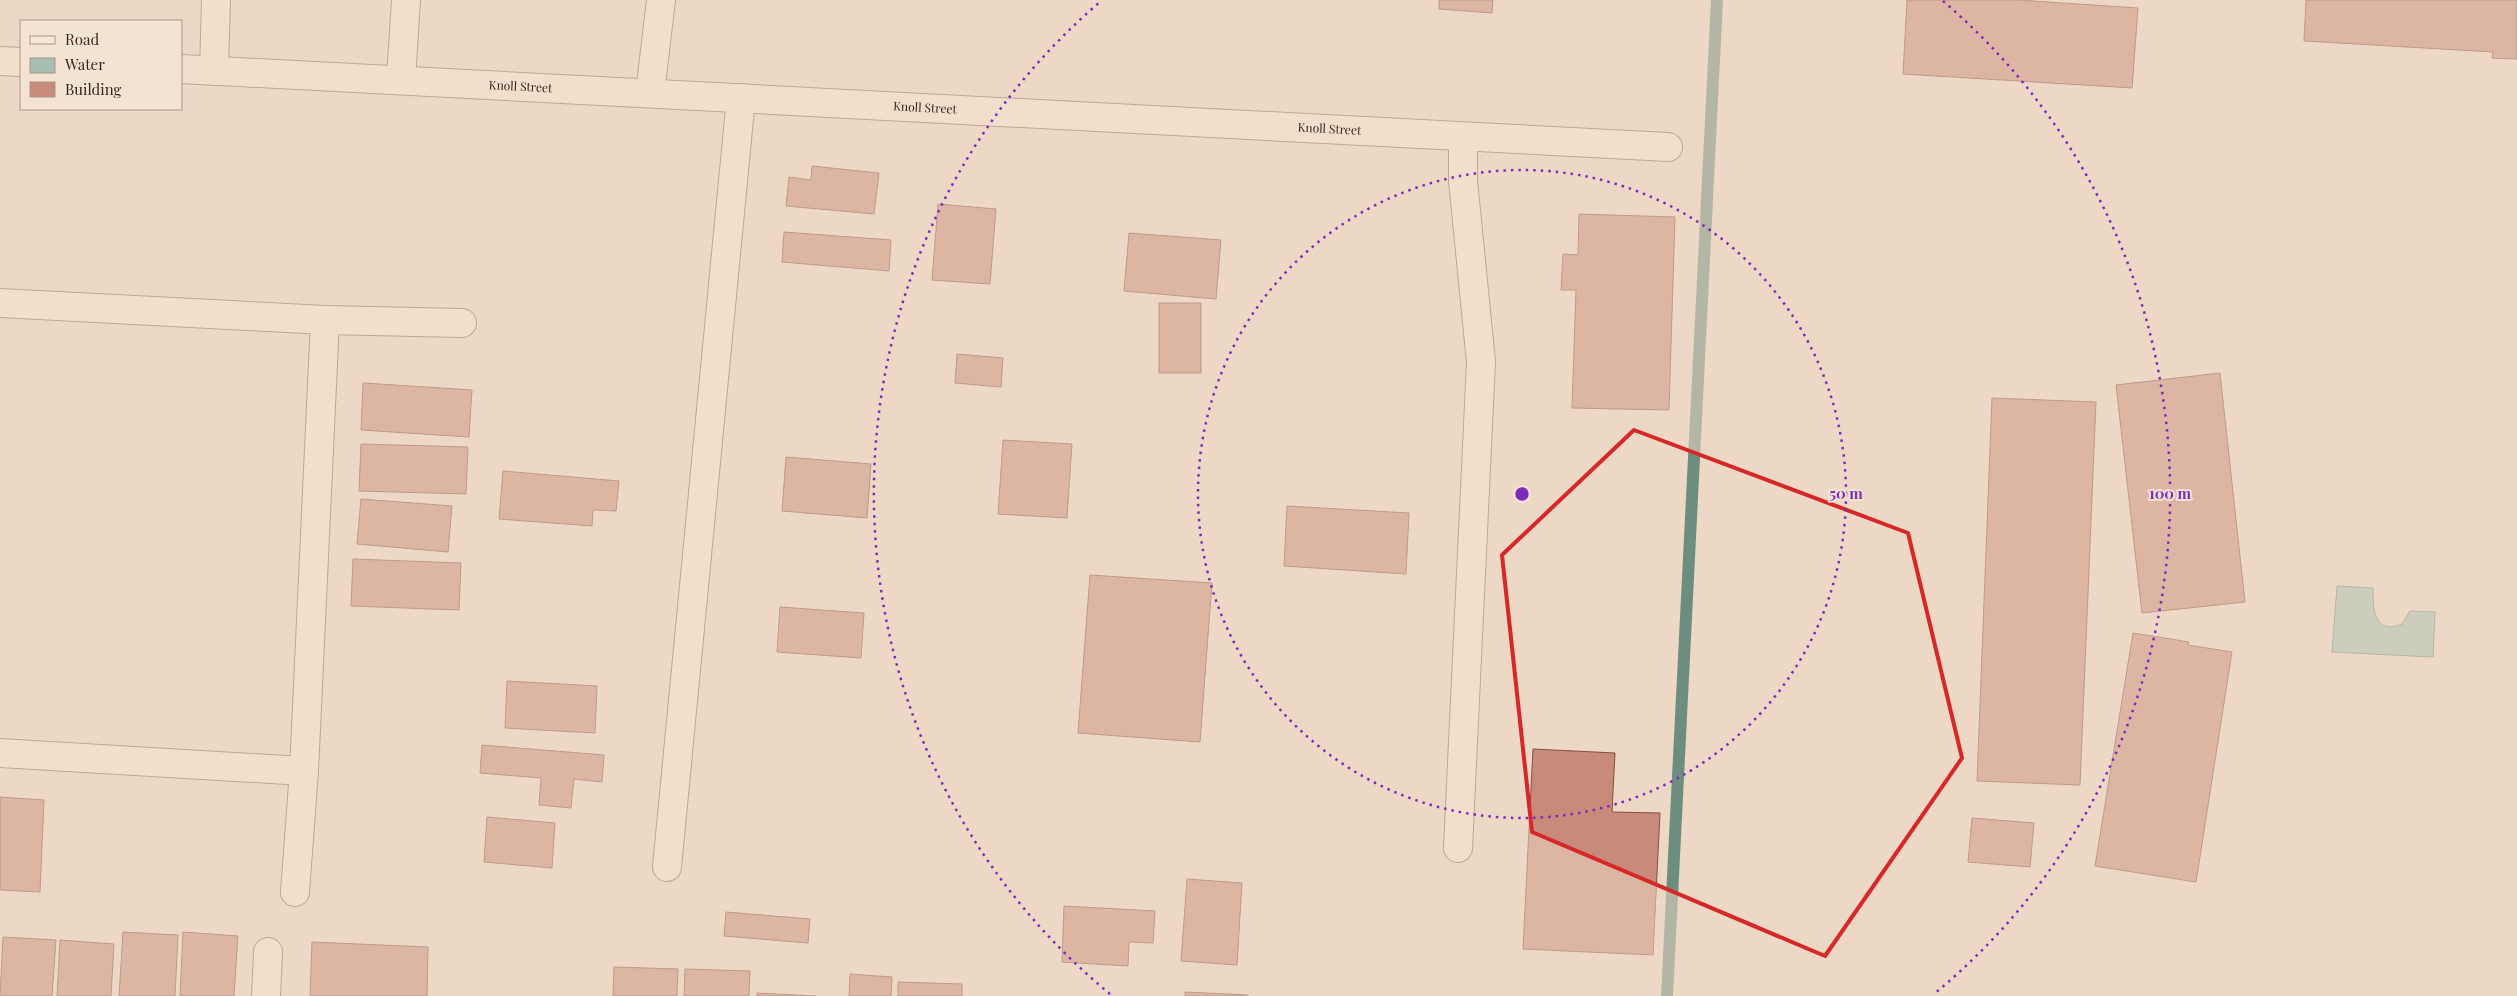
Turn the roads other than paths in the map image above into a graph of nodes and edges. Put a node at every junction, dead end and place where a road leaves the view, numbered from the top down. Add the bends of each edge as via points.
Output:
1 (216, 0) edge
2 (406, 0) edge
3 (662, 0) edge
4 (0, 61) edge
5 (20, 62) edge
6 (182, 69) edge
7 (214, 70) junction
8 (401, 79) junction
9 (650, 93) junction
10 (741, 98) junction
11 (1463, 137) junction
12 (1668, 147) dead end
13 (0, 302) edge
14 (325, 320) junction
15 (462, 323) dead end
16 (0, 753) edge
17 (304, 771) junction
18 (1458, 848) dead end
19 (667, 867) dead end
20 (295, 892) dead end
21 (268, 952) dead end
22 (266, 996) edge

1 - 7 street
2 - 8 street
3 - 9 street
4 - 5 street
6 - 7 street, Knoll Street
7 - 8 street, Knoll Street
8 - 9 street, Knoll Street
9 - 10 street, Knoll Street
10 - 11 street, Knoll Street
10 - 19 street
11 - 12 street, Knoll Street
11 - 18 street via 1463,181 1481,362
13 - 14 street
14 - 15 street
14 - 17 street
16 - 17 street
17 - 20 street
21 - 22 street

